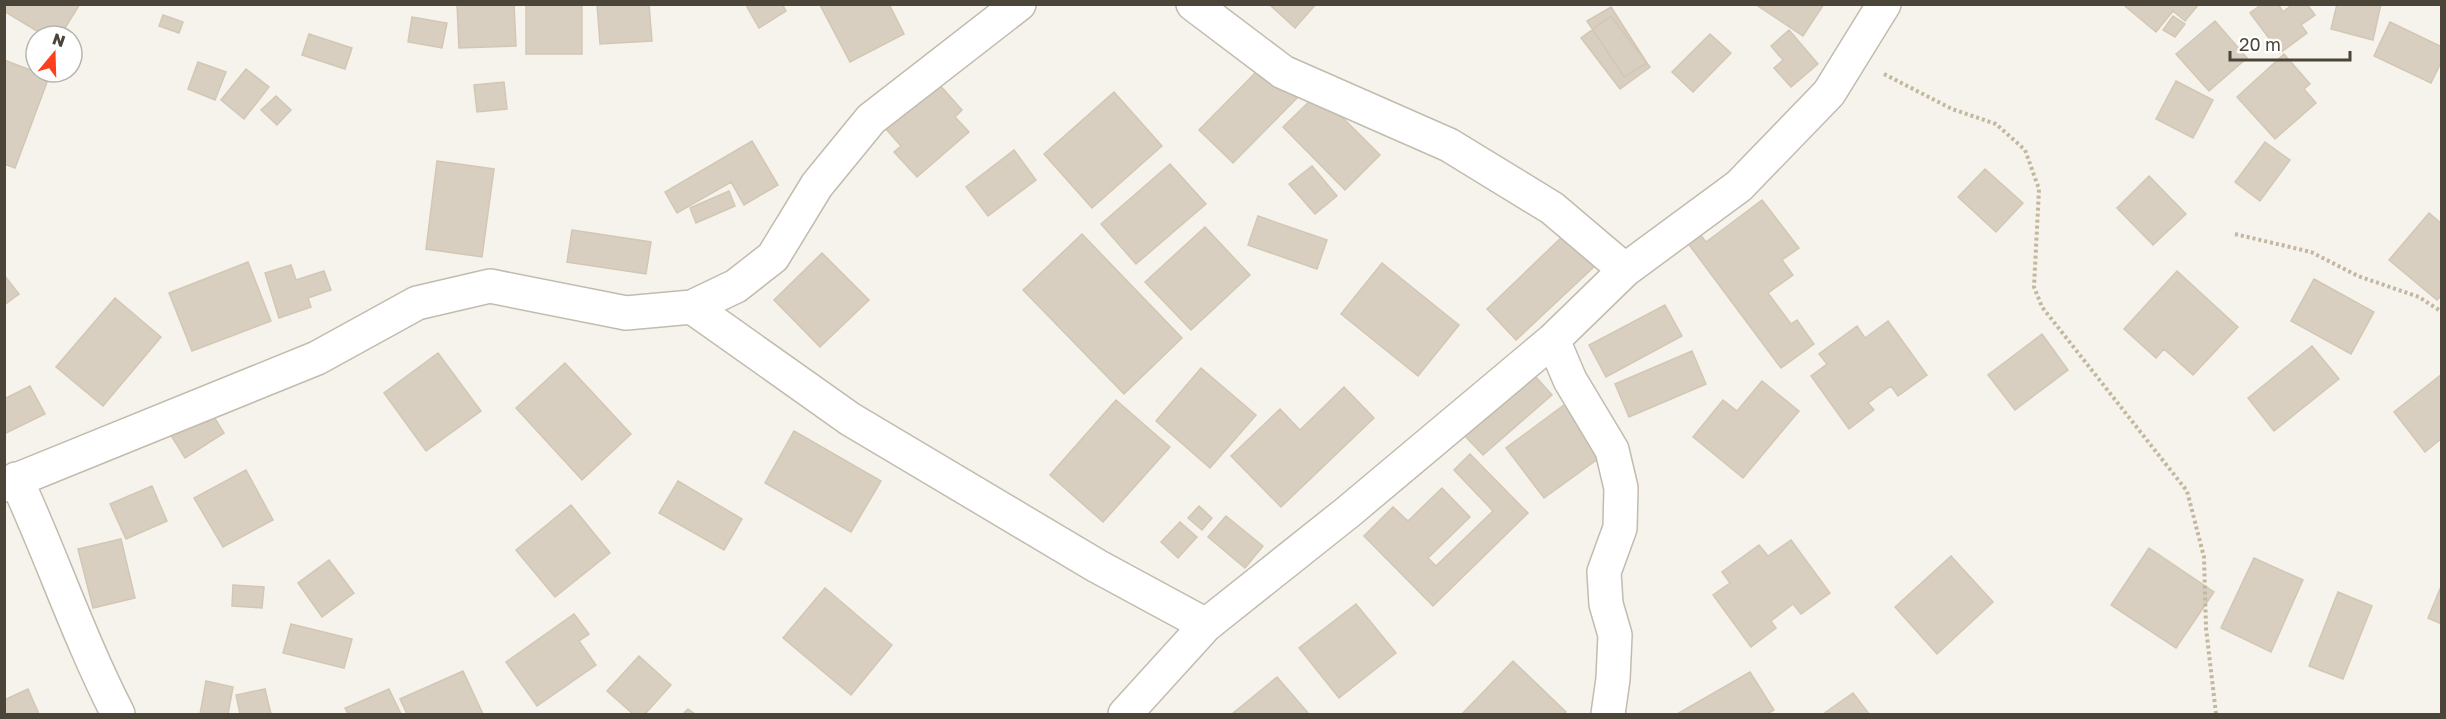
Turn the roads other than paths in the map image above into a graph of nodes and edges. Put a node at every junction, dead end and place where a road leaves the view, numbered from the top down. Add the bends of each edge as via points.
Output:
1 (1019, 4) edge
2 (1193, 4) edge
3 (1884, 4) edge
4 (1625, 270) junction
5 (692, 307) junction
6 (1553, 340) junction
7 (10, 482) edge
8 (1206, 625) junction
9 (118, 714) edge
10 (1125, 714) edge
11 (1608, 714) edge

1 - 5 street via 871,119 817,185 773,257 736,286
2 - 4 street via 1283,72 1449,145 1552,208
3 - 4 street via 1828,93 1739,186
4 - 6 street
5 - 7 street via 626,312 490,286 417,303 317,358
5 - 8 street via 849,419 1097,566
6 - 8 street
6 - 11 street via 1570,380 1612,450 1621,488 1620,528 1604,572 1606,604 1615,635
7 - 9 street via 37,526 95,669
8 - 10 street

